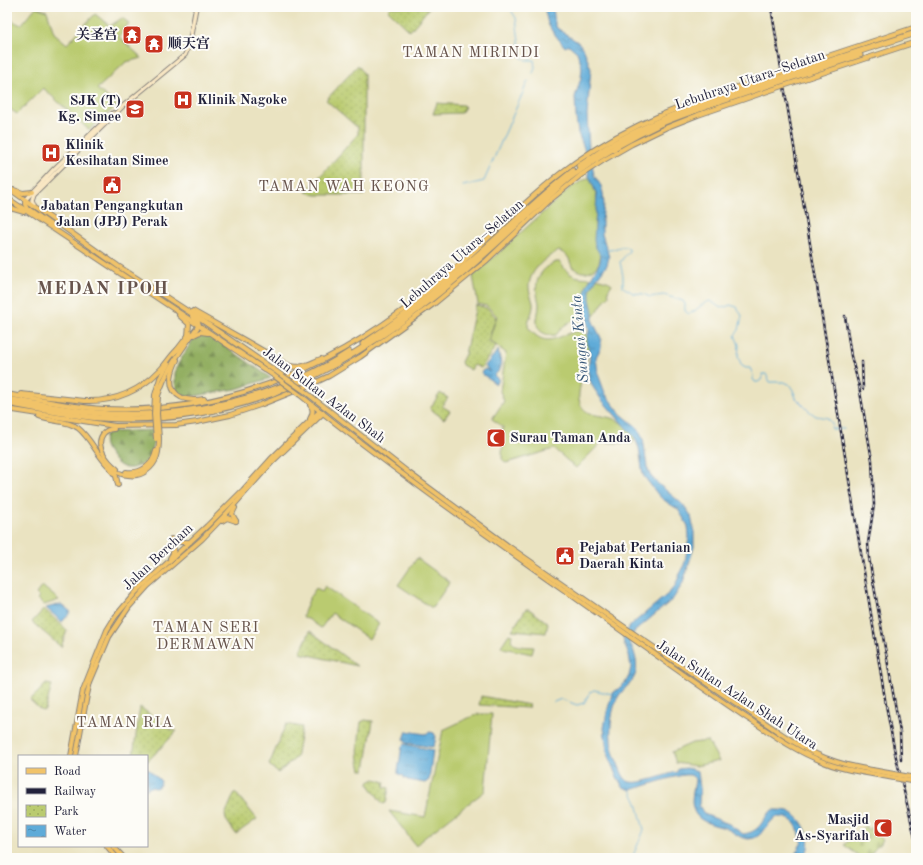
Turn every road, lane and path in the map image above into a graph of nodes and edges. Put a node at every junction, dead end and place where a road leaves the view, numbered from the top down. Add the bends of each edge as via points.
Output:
1 (195, 7) edge
2 (916, 27) edge
3 (916, 32) edge
4 (916, 36) edge
5 (916, 42) edge
6 (808, 70) junction
7 (760, 86) junction
8 (91, 139) junction
9 (77, 148) junction
10 (603, 153) junction
11 (68, 161) junction
12 (54, 169) junction
13 (579, 171) junction
14 (8, 188) edge
15 (32, 192) junction
16 (7, 198) edge
17 (25, 200) junction
18 (7, 209) edge
19 (39, 210) junction
20 (28, 213) junction
21 (69, 240) junction
22 (118, 266) junction
23 (127, 278) junction
24 (176, 304) junction
25 (197, 322) junction
26 (210, 326) junction
27 (214, 335) junction
28 (189, 338) junction
29 (179, 350) junction
30 (338, 352) junction
31 (275, 374) junction
32 (301, 392) junction
33 (7, 394) edge
34 (239, 394) junction
35 (7, 399) edge
36 (305, 399) junction
37 (7, 403) edge
38 (7, 409) edge
39 (322, 412) junction
40 (32, 413) junction
41 (332, 413) junction
42 (315, 421) junction
43 (340, 426) junction
44 (126, 427) junction
45 (157, 438) junction
46 (288, 442) junction
47 (106, 463) junction
48 (118, 485) dead end
49 (247, 491) junction
50 (226, 514) junction
51 (233, 516) junction
52 (222, 518) junction
53 (207, 526) junction
54 (171, 539) dead end
55 (202, 539) junction
56 (179, 542) dead end
57 (190, 542) junction
58 (185, 548) junction
59 (164, 566) junction
60 (167, 571) junction
61 (136, 592) junction
62 (119, 621) junction
63 (622, 629) junction
64 (100, 647) junction
65 (71, 755) edge
66 (76, 755) edge
67 (872, 772) junction
68 (916, 778) edge
69 (916, 782) edge
70 (108, 847) edge
71 (114, 847) edge
72 (118, 858) edge
73 (124, 858) edge

1 - 8 main road via 185,55 132,99
1 - 9 main road via 184,54 126,101
2 - 6 main road
3 - 6 highway, Lebuhraya Utara–Selatan
4 - 6 highway, Lebuhraya Utara–Selatan
5 - 6 main road
6 - 7 highway, Lebuhraya Utara–Selatan, bridge
6 - 7 main road, bridge
7 - 10 main road via 632,144
7 - 10 highway, Lebuhraya Utara–Selatan via 698,105 655,122 616,141
8 - 9 main road via 88,138
8 - 11 main road
9 - 12 main road
10 - 13 highway, Lebuhraya Utara–Selatan
10 - 13 main road
10 - 30 main road via 576,162 424,294 369,334
11 - 12 main road
11 - 19 main road via 33,196 32,202
12 - 15 main road
13 - 35 highway, Lebuhraya Utara–Selatan via 535,202 469,263 401,318 340,358 279,387 251,397 203,408 144,414 82,412
13 - 37 highway, Lebuhraya Utara–Selatan via 470,267 407,318 335,365 282,390 215,410 142,419 99,418
13 - 44 main road via 486,261 435,303 375,348 329,376 260,405 212,420 176,425
14 - 15 main road via 22,193
14 - 17 main road, Jalan Sultan Azlan Shah
15 - 17 main road
16 - 20 main road, Jalan Sultan Azlan Shah
17 - 19 main road, Jalan Sultan Azlan Shah
17 - 21 main road via 27,208 65,234
18 - 20 main road
19 - 22 main road, Jalan Sultan Azlan Shah
20 - 21 main road, Jalan Sultan Azlan Shah
21 - 23 main road, Jalan Sultan Azlan Shah
22 - 24 main road, Jalan Sultan Azlan Shah
22 - 25 main road
23 - 25 main road, Jalan Sultan Azlan Shah
23 - 28 main road via 186,320
24 - 26 main road, Jalan Sultan Azlan Shah
24 - 30 main road via 214,322 290,366 305,366
25 - 26 main road
25 - 27 main road, Jalan Sultan Azlan Shah
25 - 28 main road
26 - 31 main road, Jalan Sultan Azlan Shah
27 - 28 main road via 200,332
27 - 31 main road, Jalan Sultan Azlan Shah
28 - 29 main road
29 - 33 main road via 148,381 116,398 94,402
29 - 34 main road via 171,380 178,396 192,400
29 - 45 main road, bridge via 163,373 157,395 154,414
30 - 34 main road via 293,374
31 - 32 main road, Jalan Sultan Azlan Shah, bridge
32 - 36 main road, Jalan Sultan Azlan Shah
32 - 39 main road via 321,406
32 - 41 main road, Jalan Sultan Azlan Shah
33 - 34 main road via 74,406 118,409 189,404
36 - 39 main road, Jalan Sultan Azlan Shah
36 - 46 main road via 311,406 312,417
38 - 40 main road
39 - 41 main road
39 - 42 main road, Jalan Bercham
39 - 43 main road, Jalan Sultan Azlan Shah
39 - 46 main road, Jalan Bercham
40 - 44 main road
40 - 47 main road via 76,427 86,435
41 - 63 main road, Jalan Sultan Azlan Shah via 409,473
42 - 43 main road via 324,418
42 - 49 main road, Jalan Bercham via 273,461
43 - 63 main road, Jalan Sultan Azlan Shah via 410,480
44 - 45 main road via 107,430 100,440 106,458 122,471 135,473 149,465 155,455
45 - 47 main road via 159,448 154,463 146,472 131,476 122,474
46 - 53 main road, Jalan Bercham
47 - 48 main road via 116,476
49 - 50 main road, Jalan Bercham
49 - 51 main road via 233,511
50 - 51 main road
50 - 52 main road, Jalan Bercham
50 - 53 main road via 222,514
51 - 55 main road via 236,521 225,519
52 - 55 main road, Jalan Bercham
52 - 58 main road
53 - 57 main road, Jalan Bercham
54 - 59 main road via 174,552
55 - 60 main road, Jalan Bercham
56 - 57 main road
57 - 58 main road, Jalan Bercham
58 - 59 main road, Jalan Bercham
58 - 60 main road
59 - 61 main road, Jalan Bercham
60 - 62 main road, Jalan Bercham via 141,594
61 - 62 main road via 119,616
61 - 64 main road, Jalan Bercham via 113,621
62 - 64 main road via 115,622
62 - 66 main road, Jalan Bercham via 90,682
63 - 67 main road, Jalan Sultan Azlan Shah Utara via 737,711 805,754 835,766
64 - 65 main road, Jalan Bercham via 83,690
67 - 68 main road, Jalan Sultan Azlan Shah Utara, bridge
67 - 69 main road, Jalan Sultan Azlan Shah Utara, bridge
70 - 72 main road
71 - 73 main road

